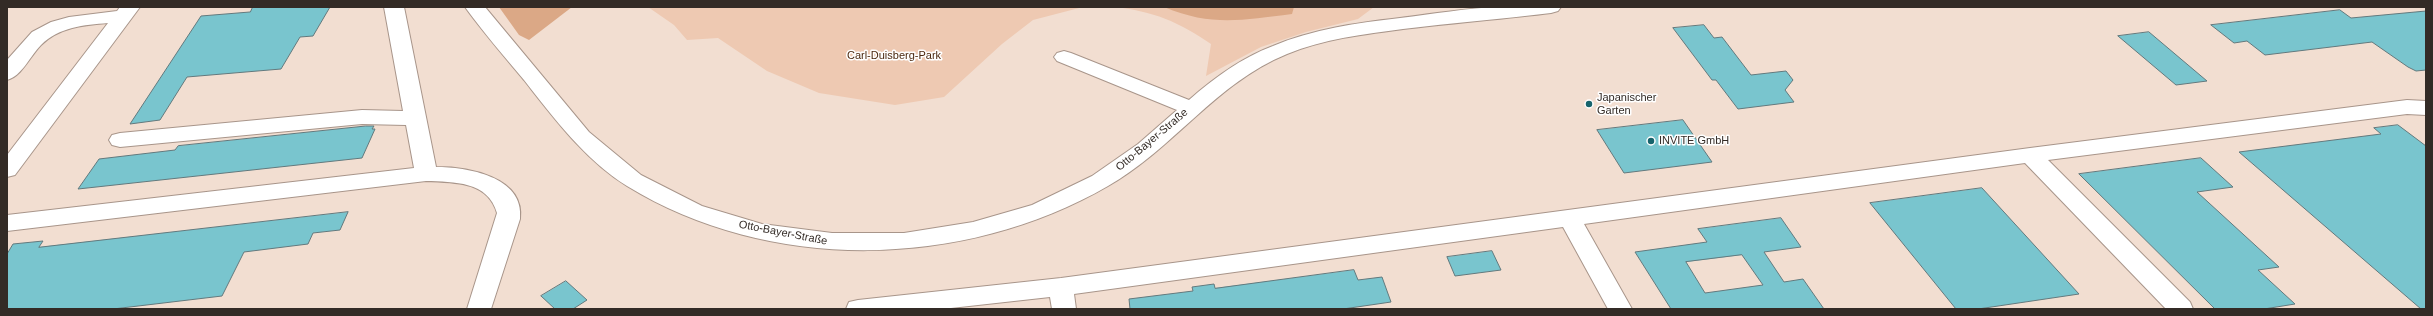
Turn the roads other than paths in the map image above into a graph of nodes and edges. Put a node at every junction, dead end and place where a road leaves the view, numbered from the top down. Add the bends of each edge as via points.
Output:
1 (394, 7) edge
2 (475, 7) edge
3 (1551, 7) edge
4 (126, 12) edge
5 (1064, 57) dead end
6 (7, 74) edge
7 (1190, 108) junction
8 (2426, 108) edge
9 (415, 118) junction
10 (120, 140) dead end
11 (2030, 155) junction
12 (7, 170) edge
13 (426, 174) junction
14 (1570, 219) junction
15 (7, 223) edge
16 (1062, 298) edge
17 (479, 309) edge
18 (858, 309) edge
19 (1620, 309) edge
20 (2181, 309) edge

1 - 9 street
2 - 7 street, Otto-Bayer-Straße via 581,138 615,169 661,196 688,208 748,228 803,239 860,244 920,240 978,230 1013,220 1056,204 1101,181 1137,155
3 - 7 street, Otto-Bayer-Straße via 1370,28 1315,39 1278,51 1239,70
4 - 6 street via 53,27 38,36
4 - 12 street
5 - 7 street
8 - 11 street via 2407,107
9 - 10 street via 362,117
9 - 13 street
11 - 14 street
11 - 20 street
13 - 15 street
13 - 17 street via 448,174 479,180 504,197 510,215
14 - 16 street
14 - 19 street
16 - 18 street

